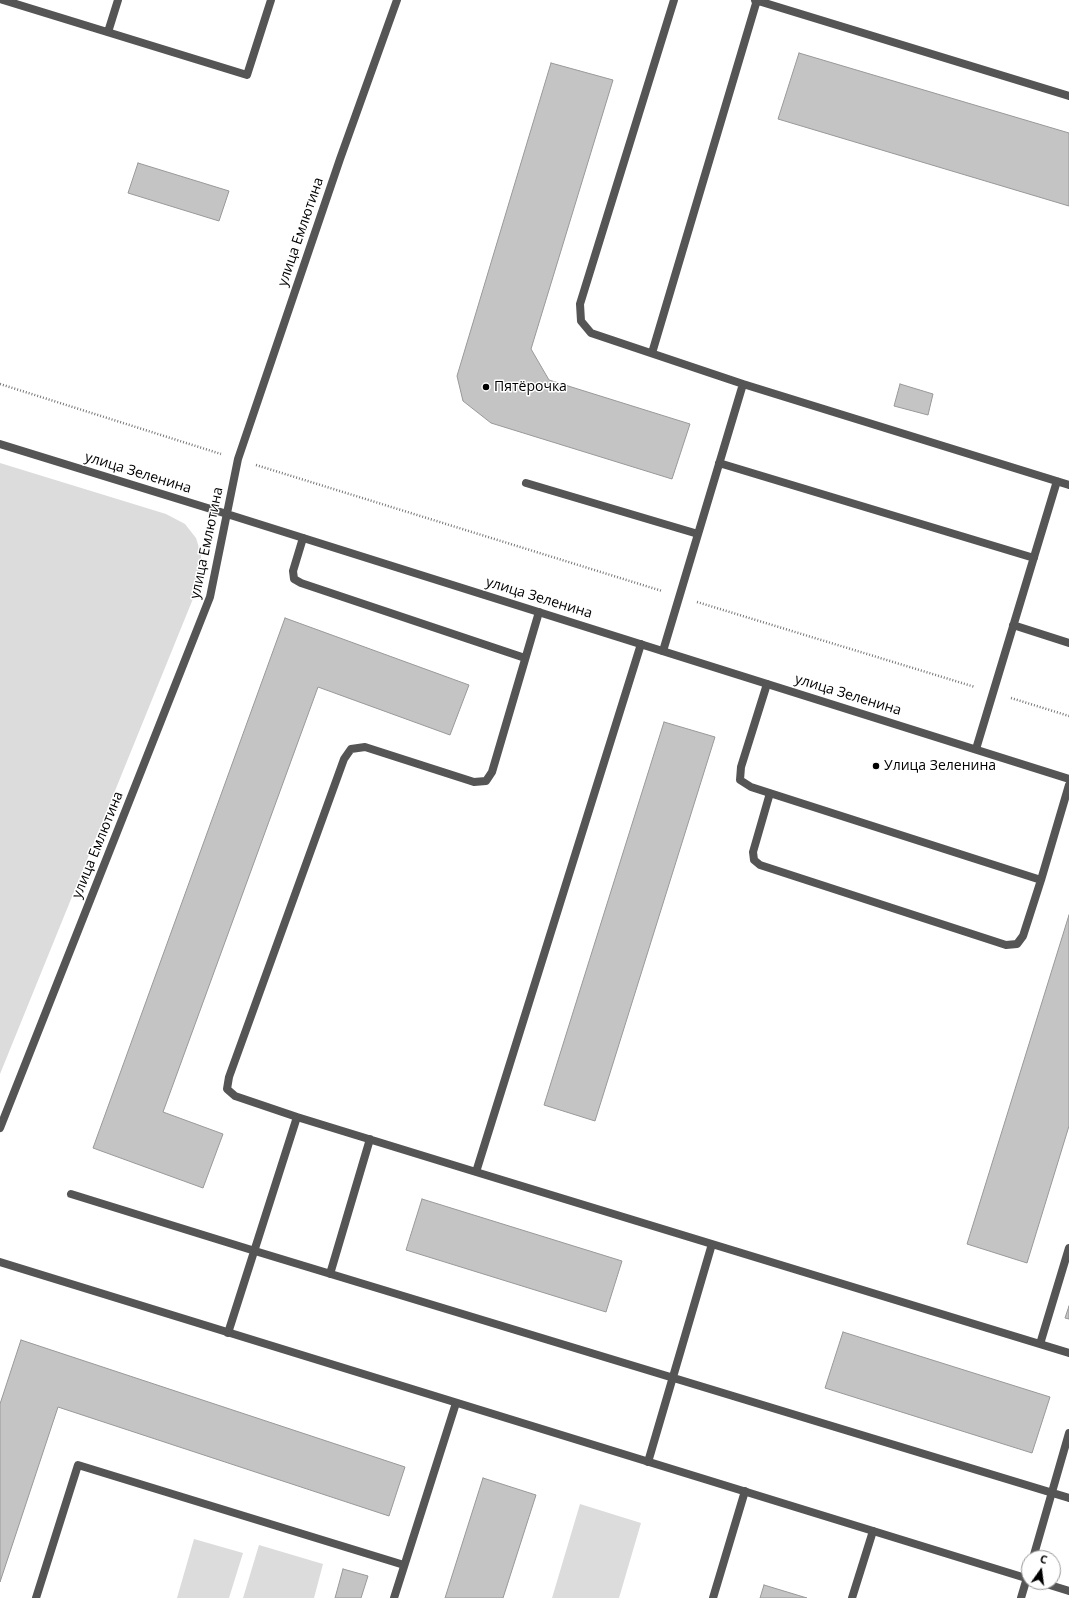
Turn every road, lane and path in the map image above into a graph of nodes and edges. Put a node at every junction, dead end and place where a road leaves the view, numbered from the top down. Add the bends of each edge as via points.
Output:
1 (3, 0) edge
2 (118, 0) edge
3 (271, 0) edge
4 (397, 0) edge
5 (674, 0) edge
6 (757, 0) edge
7 (108, 32) junction
8 (1069, 96) edge
9 (652, 353) junction
10 (0, 384) edge
11 (742, 384) junction
12 (0, 444) edge
13 (238, 459) junction
14 (719, 463) junction
15 (1057, 481) junction
16 (526, 483) dead end
17 (1069, 485) edge
18 (227, 514) junction
19 (698, 534) junction
20 (303, 538) junction
21 (1034, 558) junction
22 (680, 596) junction
23 (539, 612) junction
24 (1013, 625) junction
25 (1069, 643) edge
26 (641, 644) junction
27 (663, 651) junction
28 (525, 658) junction
29 (767, 684) junction
30 (993, 693) junction
31 (1069, 716) edge
32 (976, 749) junction
33 (1069, 779) edge
34 (1069, 785) edge
35 (770, 793) junction
36 (1041, 880) junction
37 (297, 1117) junction
38 (0, 1128) edge
39 (370, 1139) junction
40 (476, 1172) junction
41 (71, 1194) dead end
42 (712, 1244) junction
43 (1069, 1248) edge
44 (255, 1252) junction
45 (0, 1262) edge
46 (1066, 1272) edge
47 (330, 1274) junction
48 (228, 1333) junction
49 (1040, 1344) junction
50 (1069, 1353) edge
51 (673, 1377) junction
52 (456, 1403) junction
53 (1069, 1433) edge
54 (648, 1462) junction
55 (745, 1491) junction
56 (1052, 1493) junction
57 (1069, 1498) edge
58 (873, 1531) junction
59 (1035, 1550) edge
60 (404, 1566) junction
61 (1021, 1574) edge
62 (36, 1598) edge
63 (394, 1598) edge
64 (713, 1598) edge
65 (852, 1598) edge

1 - 7 street
2 - 7 street
3 - 7 street via 247,75
4 - 13 street, улица Емлютина
5 - 9 street via 580,304 581,321 591,333
6 - 8 street
6 - 9 street
9 - 11 street
10 - 13 path
11 - 14 street
11 - 15 street
12 - 18 street, улица Зеленина
13 - 18 street, улица Емлютина
13 - 22 path
14 - 19 street
14 - 21 street
15 - 17 street
15 - 21 street
16 - 19 street
18 - 20 street, улица Зеленина
18 - 38 street, улица Емлютина via 210,597
19 - 22 street
20 - 23 street, улица Зеленина
20 - 28 street via 293,571 294,579 301,583
21 - 24 street
22 - 27 street
22 - 30 path
23 - 26 street, улица Зеленина
23 - 28 street
24 - 25 street
24 - 30 street
26 - 27 street, улица Зеленина
26 - 40 street
27 - 29 street, улица Зеленина
28 - 37 street via 492,772 486,781 474,782 365,747 351,749 344,759 227,1089 234,1096
29 - 32 street, улица Зеленина
29 - 35 street via 741,767 740,780 751,787
30 - 31 path
30 - 32 street
32 - 33 street, улица Зеленина
34 - 36 street
35 - 36 street
35 - 36 street via 753,852 754,860 767,868 1006,944 1017,944 1023,936
37 - 39 street
37 - 44 street
39 - 40 street
39 - 47 street
40 - 42 street
41 - 44 street
42 - 49 street
42 - 51 street
43 - 46 street
44 - 47 street
44 - 48 street
45 - 48 street
46 - 49 street
47 - 51 street
48 - 52 street
49 - 50 street
51 - 54 street
51 - 56 street
52 - 54 street
52 - 60 street
53 - 56 street
54 - 55 street
55 - 58 street
55 - 64 street
56 - 57 street
56 - 59 street
58 - 61 street
58 - 65 street
60 - 62 street via 78,1465
60 - 63 street

